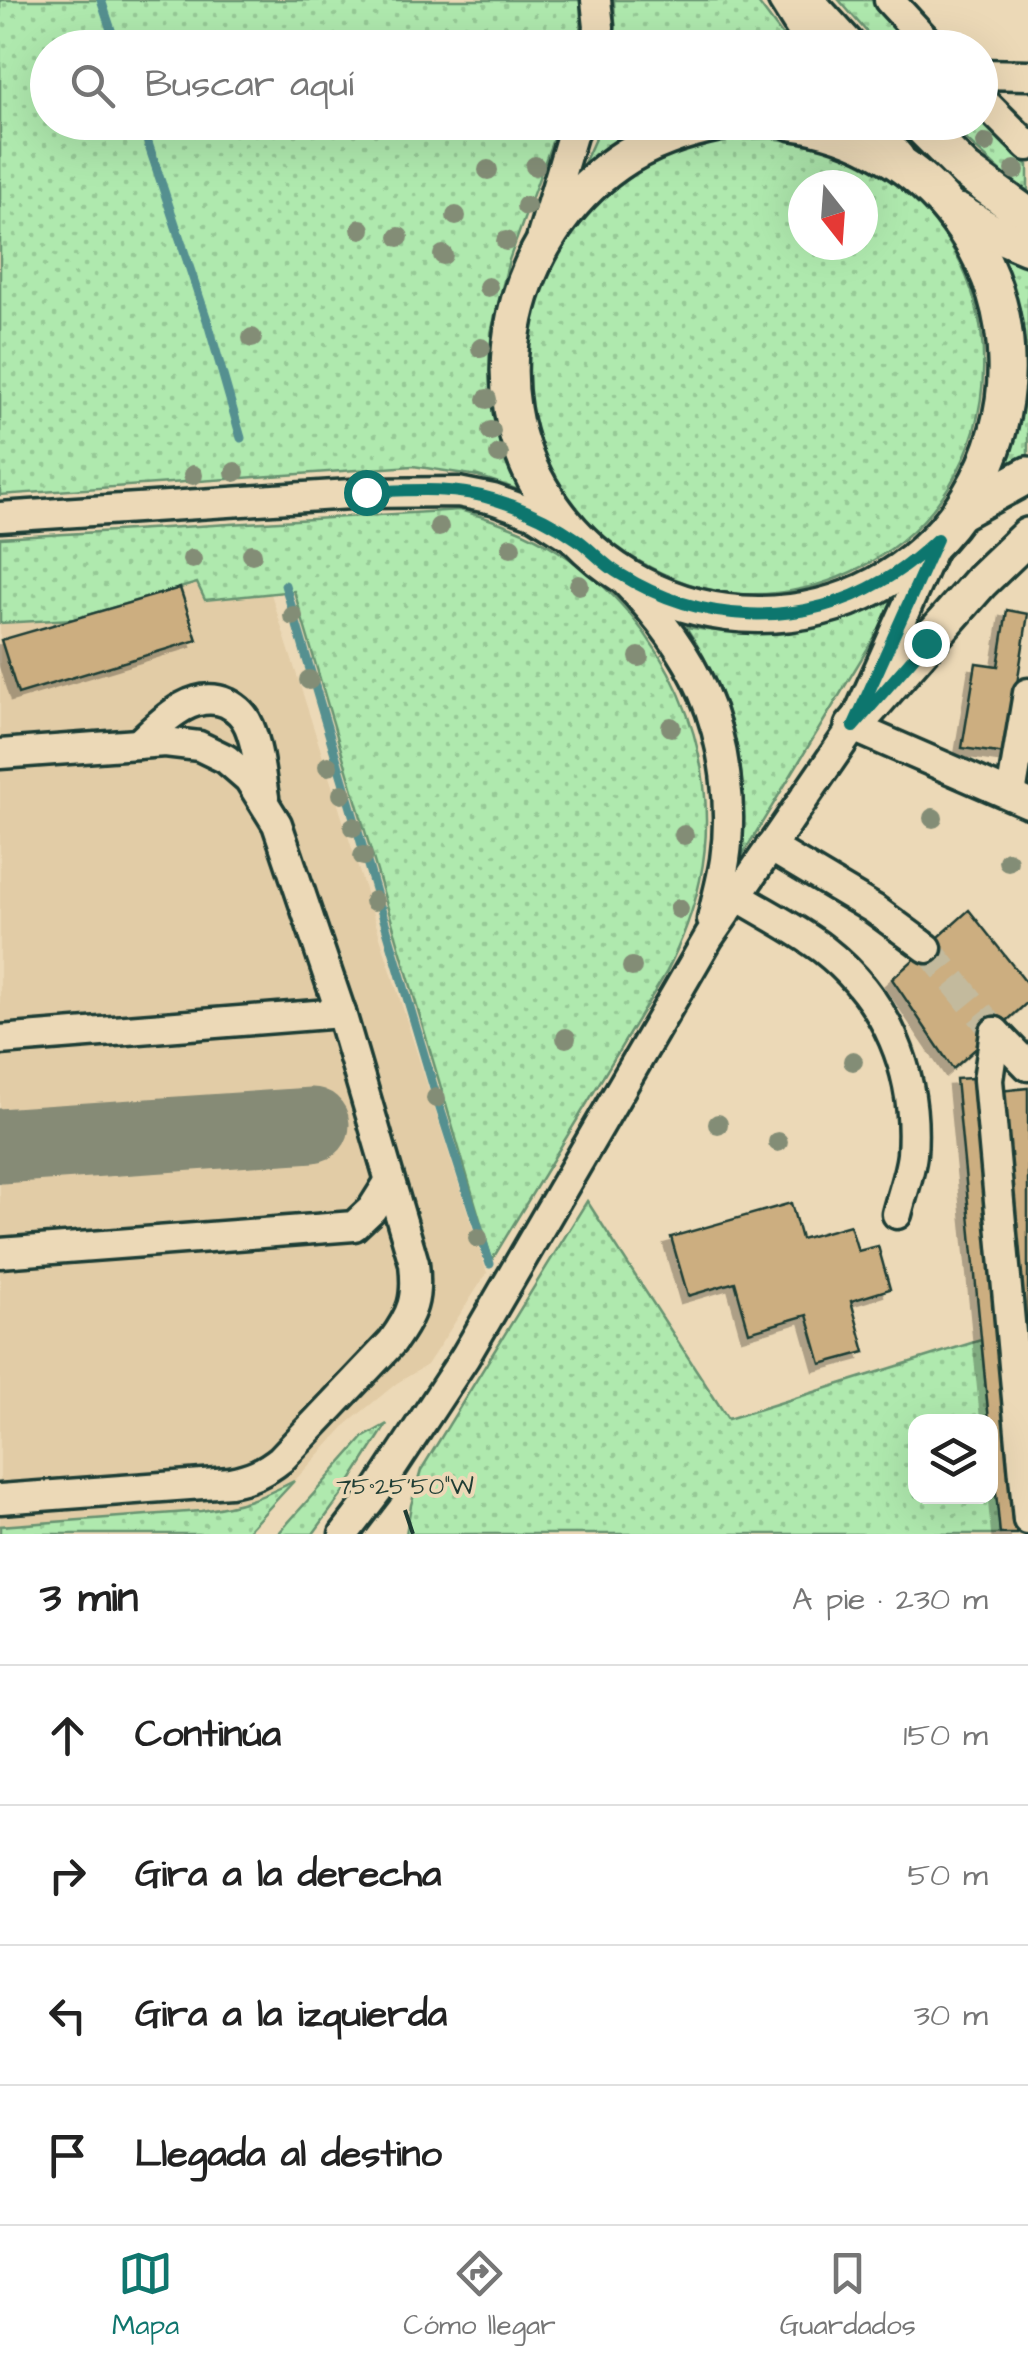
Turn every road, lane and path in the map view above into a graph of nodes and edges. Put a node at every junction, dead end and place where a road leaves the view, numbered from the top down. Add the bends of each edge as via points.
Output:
1 (596, 0) edge
2 (783, 0) edge
3 (805, 0) edge
4 (889, 0) edge
5 (599, 30) edge
6 (802, 30) edge
7 (833, 30) edge
8 (916, 30) edge
9 (998, 75) edge
10 (1028, 76) edge
11 (998, 116) edge
12 (571, 140) edge
13 (658, 140) edge
14 (856, 140) edge
15 (886, 140) edge
16 (935, 140) edge
17 (1028, 146) edge
18 (917, 176) junction
19 (947, 205) junction
20 (1028, 216) edge
21 (1028, 247) edge
22 (538, 251) junction
23 (1028, 475) edge
24 (0, 517) edge
25 (948, 526) junction
26 (1028, 536) edge
27 (579, 541) junction
28 (618, 574) junction
29 (1028, 692) edge
30 (853, 727) junction
31 (138, 744) junction
32 (0, 754) edge
33 (1020, 799) edge
34 (266, 803) junction
35 (770, 847) junction
36 (737, 896) junction
37 (709, 936) junction
38 (927, 948) tunnel mouth
39 (340, 1014) junction
40 (0, 1040) edge
41 (1028, 1066) edge
42 (389, 1182) junction
43 (897, 1214) dead end
44 (354, 1226) junction
45 (409, 1248) junction
46 (0, 1254) edge
47 (377, 1491) junction
48 (5, 1496) edge
49 (1028, 1520) edge
50 (344, 1534) edge
51 (371, 1534) edge

1 - 5 street
2 - 6 street
3 - 7 main road
4 - 8 street
9 - 10 street
11 - 17 street
12 - 22 street
13 - 22 main road via 586,188
14 - 18 main road
15 - 18 street
16 - 20 main road
18 - 19 main road
19 - 21 main road
19 - 25 main road via 969,235 998,302 1007,375 993,448
22 - 27 main road via 511,334 509,386 524,454 556,514
23 - 25 main road
24 - 27 street via 366,492 458,492 534,514
25 - 28 main road via 911,562 866,589 784,614 714,612
25 - 30 street
26 - 30 main road
27 - 28 main road
28 - 37 street via 684,656 718,739 726,858
29 - 33 street
30 - 33 street
30 - 35 street
31 - 32 street
31 - 34 street via 199,746 249,778
31 - 34 street via 194,702 233,706 249,726
34 - 39 street
35 - 36 street
35 - 38 street
36 - 37 street
36 - 43 street via 823,949 865,990 896,1040 912,1098 912,1156
37 - 47 street via 464,1357
39 - 40 street
39 - 42 street
41 - 49 street via 995,1032 988,1080
42 - 44 street
42 - 45 street
44 - 45 street
44 - 46 street
45 - 48 street via 416,1284 408,1321 265,1472 230,1482
47 - 50 street
47 - 51 street

